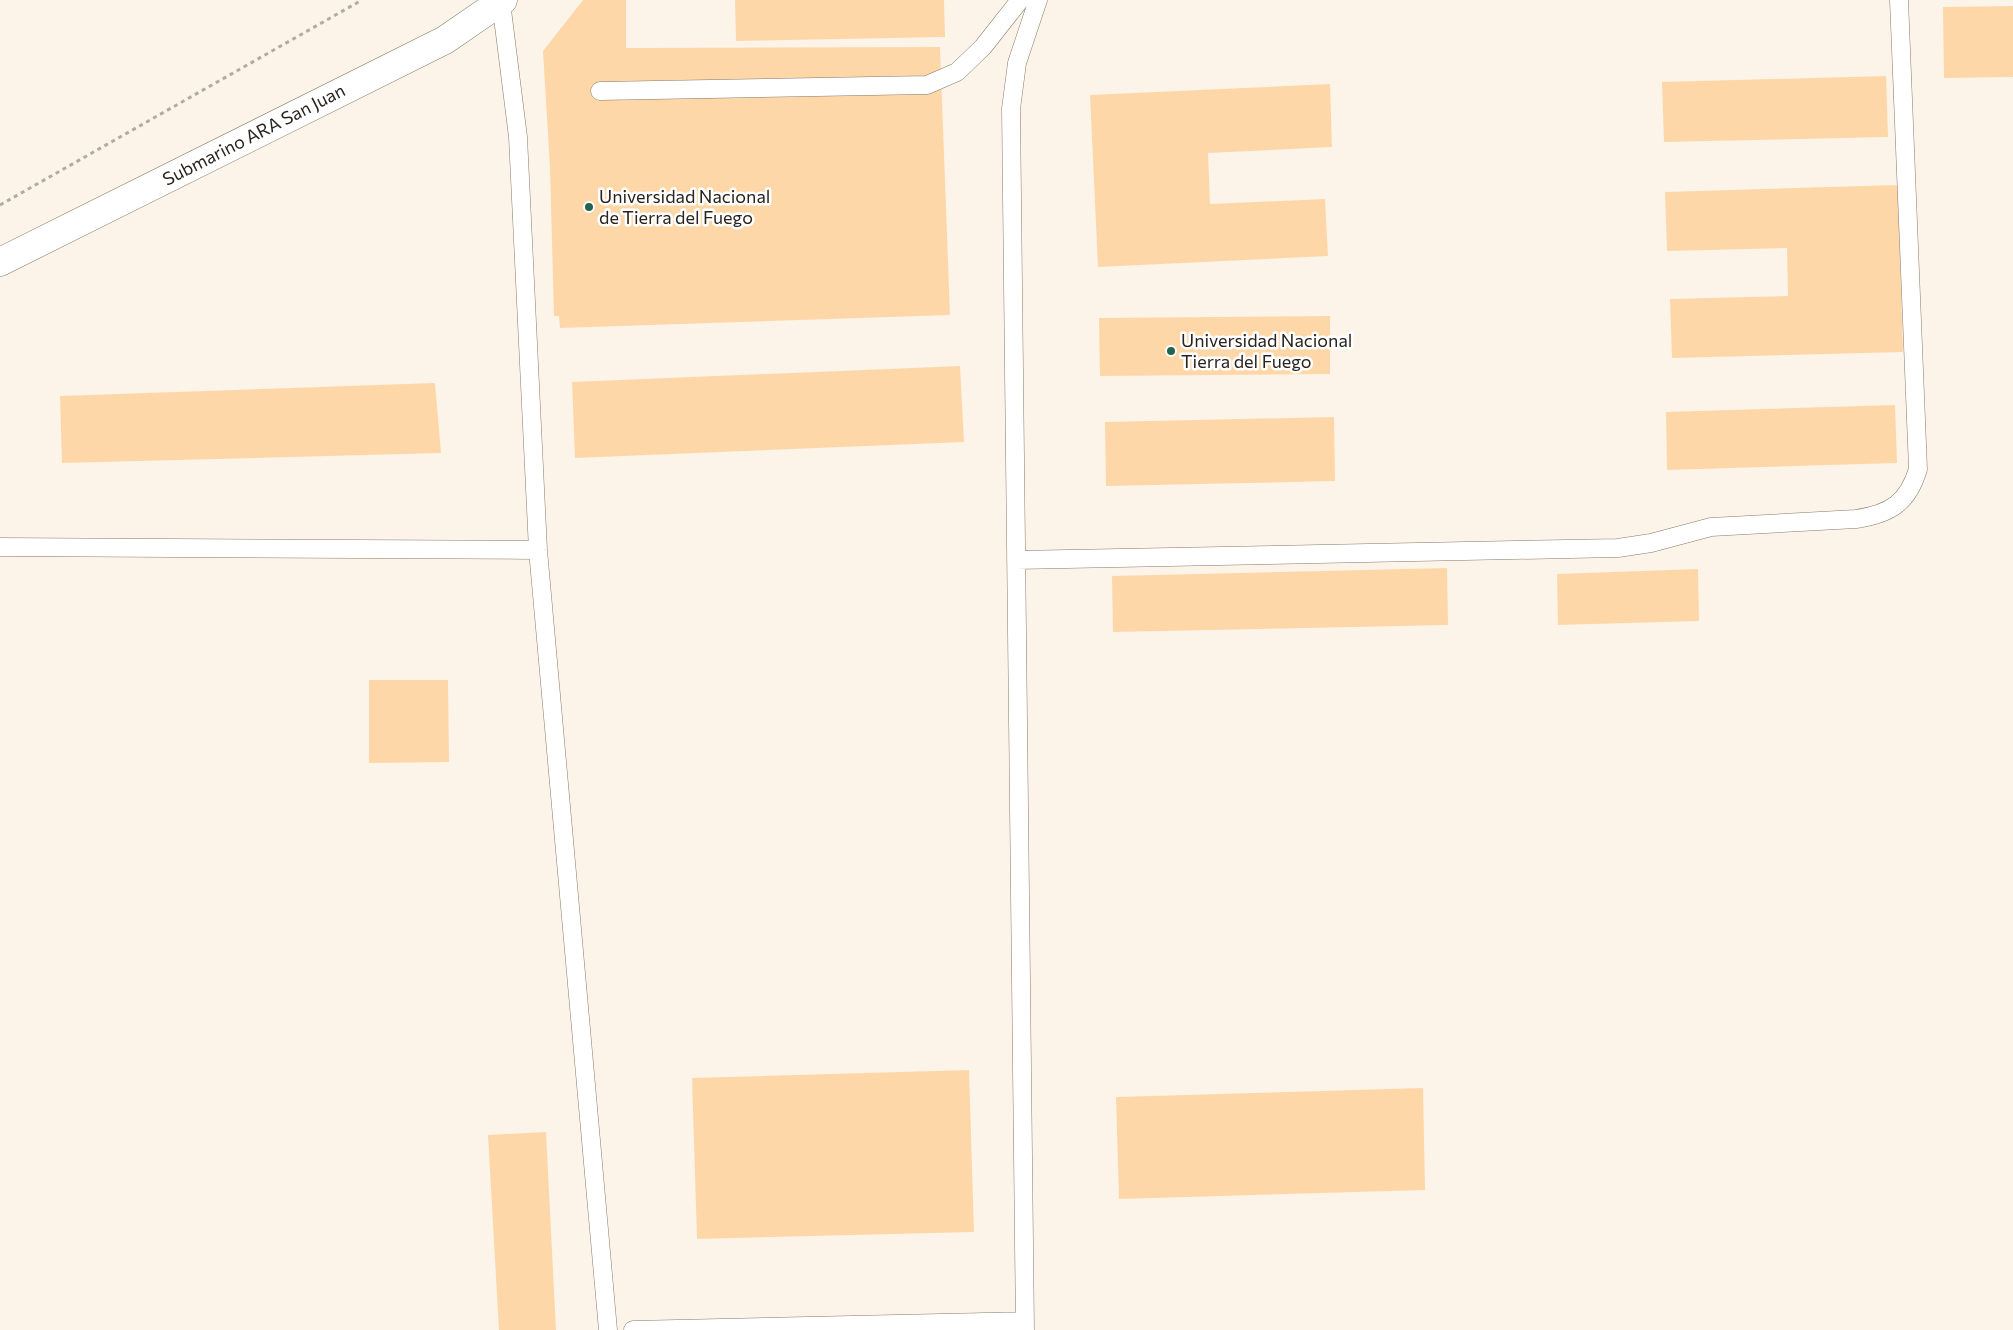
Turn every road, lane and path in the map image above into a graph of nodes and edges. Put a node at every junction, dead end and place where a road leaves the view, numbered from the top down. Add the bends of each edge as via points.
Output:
1 (362, 0) edge
2 (1020, 0) edge
3 (1038, 0) edge
4 (1899, 0) edge
5 (502, 1) edge
6 (600, 91) dead end
7 (0, 205) edge
8 (0, 262) edge
9 (0, 547) edge
10 (538, 550) junction
11 (1016, 560) junction
12 (1025, 1326) edge
13 (608, 1330) edge
14 (633, 1330) edge

1 - 7 path
2 - 6 lane via 983,46 956,72 927,85
3 - 11 lane via 1017,63 1011,109
4 - 11 lane via 1918,469 1912,487 1886,512 1856,519 1711,527 1618,548
5 - 8 street, Submarino ARA San Juan via 445,40
5 - 10 lane via 518,137
9 - 10 lane
10 - 13 lane
11 - 12 lane
12 - 14 lane

